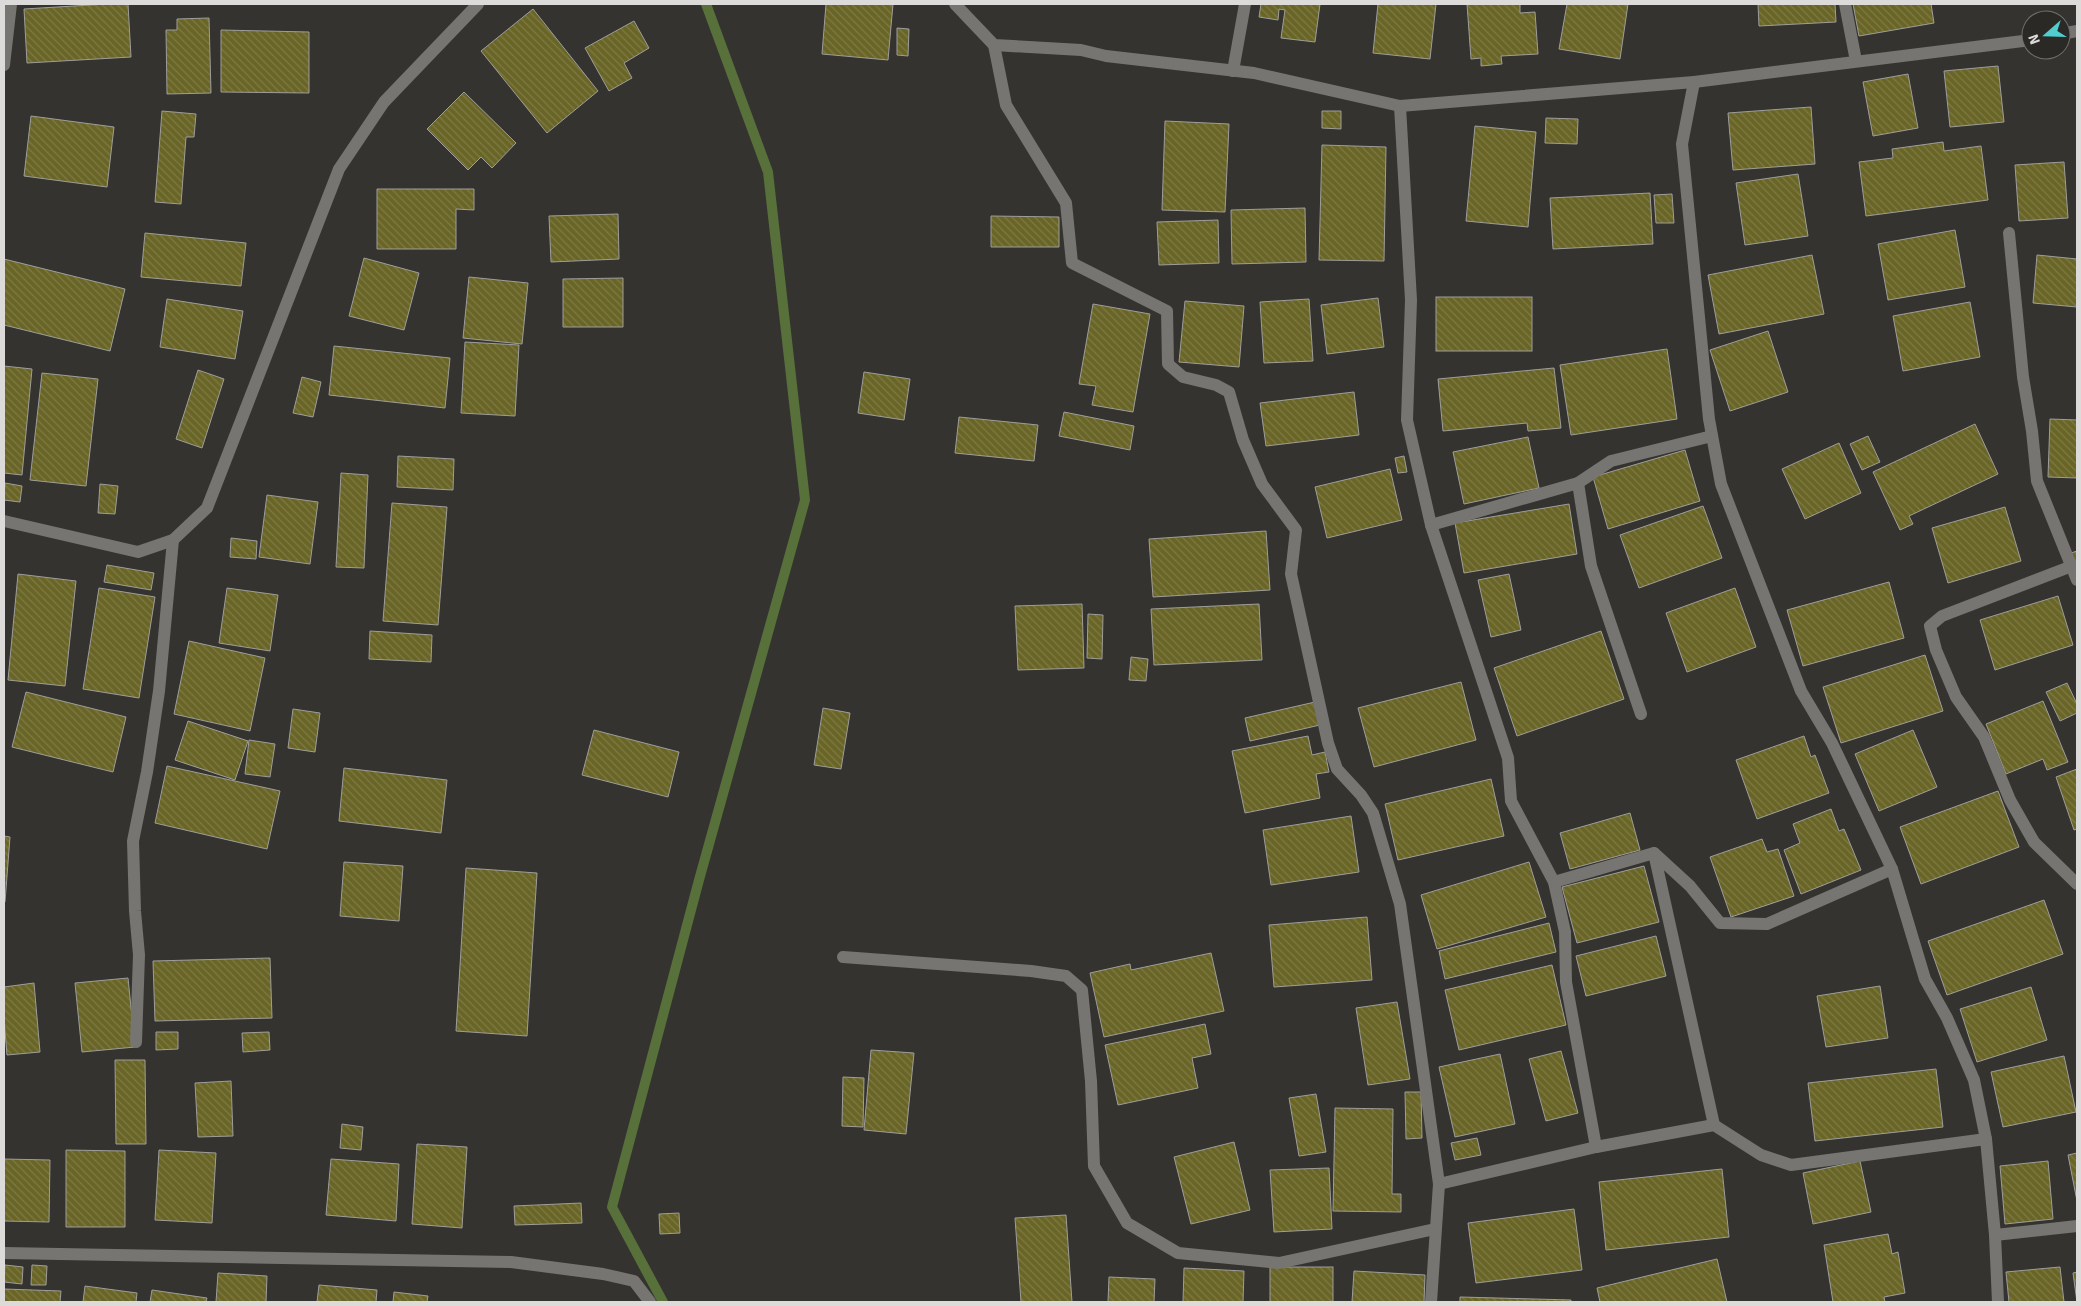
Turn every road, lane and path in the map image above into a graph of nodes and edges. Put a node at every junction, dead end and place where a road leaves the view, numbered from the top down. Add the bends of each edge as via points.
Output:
1 (11, 4) edge
2 (478, 4) edge
3 (955, 4) edge
4 (1246, 4) edge
5 (1845, 4) edge
6 (2021, 42) edge
7 (994, 45) junction
8 (1856, 61) junction
9 (4, 65) edge
10 (1233, 71) junction
11 (1694, 82) junction
12 (1400, 106) junction
13 (2009, 234) dead end
14 (1712, 436) junction
15 (1578, 483) junction
16 (4, 520) edge
17 (1431, 524) junction
18 (173, 540) junction
19 (2072, 566) junction
20 (2077, 580) edge
21 (1642, 714) dead end
22 (1654, 853) junction
23 (1892, 869) junction
24 (1554, 882) junction
25 (2077, 884) edge
26 (843, 957) dead end
27 (136, 1042) dead end
28 (1714, 1125) junction
29 (1986, 1139) junction
30 (1596, 1147) junction
31 (1439, 1184) junction
32 (2077, 1226) edge
33 (1435, 1229) junction
34 (1995, 1235) junction
35 (4, 1253) edge
36 (650, 1302) edge
37 (1431, 1302) edge
38 (1998, 1302) edge

1 - 9 street
2 - 18 street via 384,102 339,169 206,508
3 - 7 street
4 - 10 street
5 - 8 street
6 - 8 street
7 - 10 street via 1081,50 1106,56
7 - 31 street via 1006,105 1066,203 1072,263 1167,311 1168,364 1183,377 1216,385 1229,392 1243,440 1262,484 1296,530 1291,574 1328,743 1337,769 1373,812 1400,904
8 - 11 street
10 - 12 street
11 - 12 street
11 - 14 street via 1682,144
12 - 17 street via 1411,300 1407,420
13 - 19 street via 2037,481
14 - 15 street via 1611,461
14 - 23 street via 1721,484 1801,691 1832,743
15 - 17 street
15 - 21 street via 1591,566
16 - 18 street via 138,552
17 - 24 street via 1508,758 1511,801
18 - 27 street via 159,691 133,841 138,956
19 - 20 street
19 - 25 street via 1942,616 1930,626 1936,650 1956,697 1984,737 2010,800 2034,842
22 - 23 street via 1690,886 1720,922 1767,924
22 - 24 street
22 - 28 street
23 - 29 street via 1925,979 1947,1018 1974,1080
24 - 30 street via 1565,932 1566,982
26 - 33 street via 1031,971 1066,976 1082,990 1091,1081 1094,1166 1127,1223 1178,1253 1279,1263
28 - 29 street via 1761,1155 1791,1165
28 - 30 street
29 - 34 street
30 - 31 street
31 - 33 street
32 - 34 street
33 - 37 street
34 - 38 street
35 - 36 street via 511,1262 634,1281

